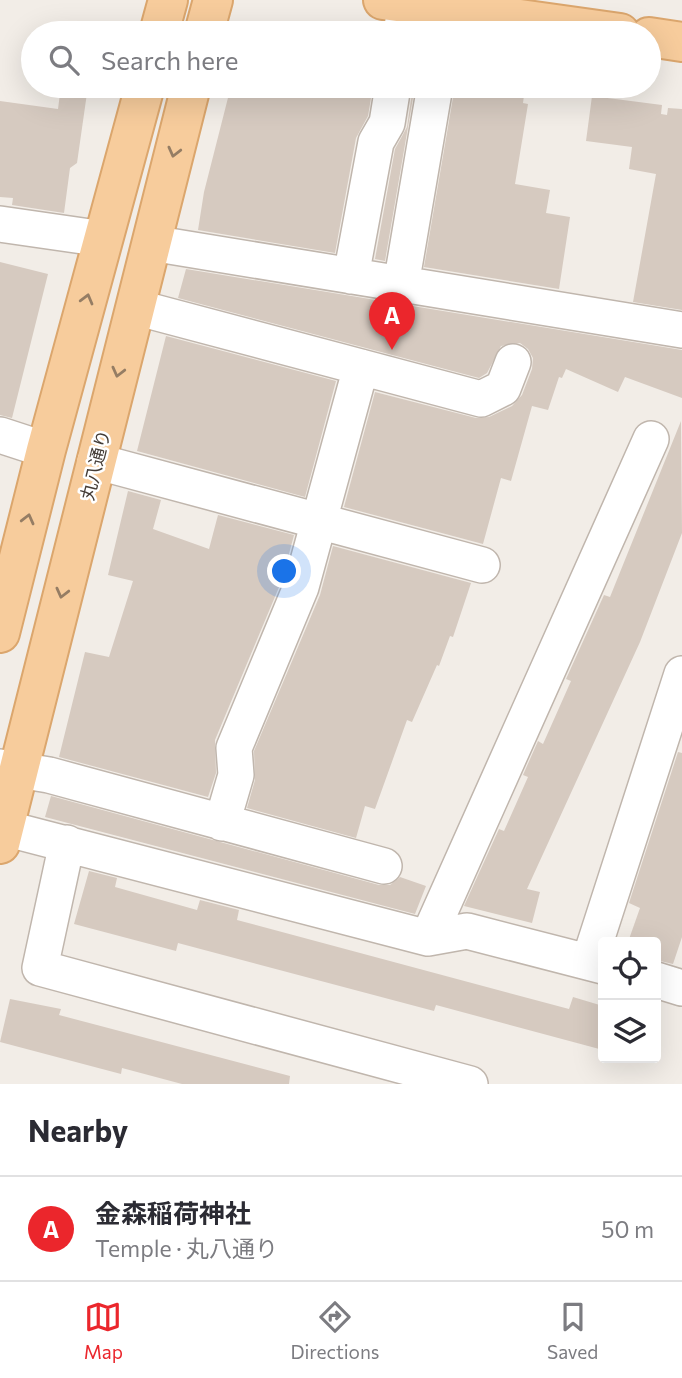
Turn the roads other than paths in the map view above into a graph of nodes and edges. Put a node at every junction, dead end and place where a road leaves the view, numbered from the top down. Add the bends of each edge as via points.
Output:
1 (168, 0) edge
2 (212, 0) edge
3 (397, 12) edge
4 (162, 21) edge
5 (207, 21) edge
6 (493, 21) edge
7 (661, 39) edge
8 (682, 42) edge
9 (142, 98) edge
10 (188, 98) edge
11 (391, 98) edge
12 (433, 98) edge
13 (0, 224) edge
14 (104, 239) junction
15 (151, 243) junction
16 (351, 276) junction
17 (401, 285) junction
18 (135, 307) junction
19 (682, 331) edge
20 (513, 362) dead end
21 (361, 367) junction
22 (0, 435) edge
23 (651, 439) dead end
24 (46, 450) junction
25 (95, 461) junction
26 (321, 521) junction
27 (482, 565) dead end
28 (3, 609) edge
29 (679, 692) edge
30 (9, 768) edge
31 (222, 823) junction
32 (2, 836) edge
33 (67, 842) junction
34 (384, 866) dead end
35 (428, 938) junction
36 (596, 964) edge
37 (661, 982) edge
38 (682, 988) edge
39 (470, 1084) edge

1 - 4 main road
2 - 5 main road
3 - 6 main road
7 - 8 main road
9 - 14 main road
10 -> 15 main road, 丸八通り
11 - 16 street via 387,123 376,142
12 - 17 street
13 - 14 street
24 -> 14 main road
15 - 16 street
15 - 18 main road, 丸八通り
16 - 17 street
17 - 19 street
18 - 21 street
18 -> 25 main road, 丸八通り
20 - 21 street via 503,388 481,399
21 - 26 street
22 - 24 street
23 - 35 street
28 -> 24 main road
25 - 26 street
25 -> 30 main road, 丸八通り
26 - 27 street
26 - 31 street via 301,587 234,748 236,775
29 - 36 street
30 - 31 street
30 - 32 main road, 丸八通り
31 - 34 street
32 - 33 street
33 - 35 street
33 - 39 street via 40,968
35 - 36 street via 467,931
37 - 38 street

